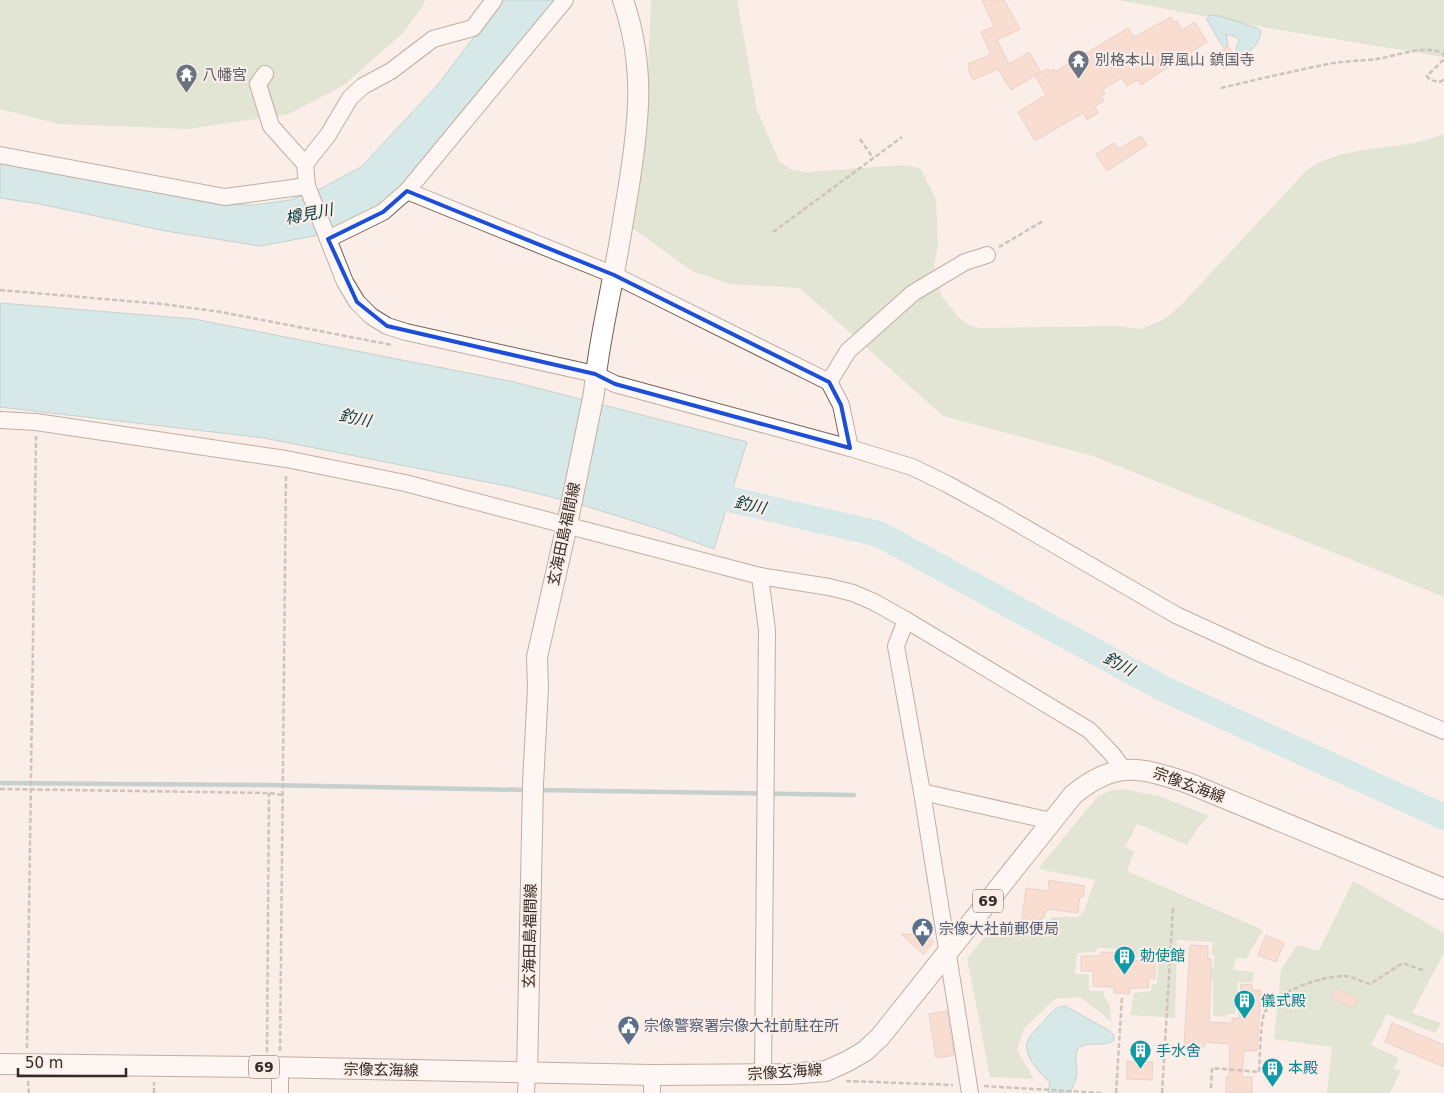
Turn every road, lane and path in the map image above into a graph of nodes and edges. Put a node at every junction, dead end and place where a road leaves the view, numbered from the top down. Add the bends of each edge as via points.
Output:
1 (494, 0) edge
2 (564, 0) edge
3 (623, 0) edge
4 (265, 74) dead end
5 (1444, 80) edge
6 (1222, 88) dead end
7 (902, 137) dead end
8 (860, 139) dead end
9 (0, 155) edge
10 (874, 158) junction
11 (305, 164) junction
12 (307, 186) junction
13 (407, 191) junction
14 (1043, 221) dead end
15 (773, 232) dead end
16 (326, 234) junction
17 (987, 255) joint
18 (614, 275) junction
19 (0, 290) edge
20 (400, 346) dead end
21 (595, 374) junction
22 (829, 382) junction
23 (0, 420) edge
24 (36, 422) junction
25 (850, 448) junction
26 (286, 459) junction
27 (568, 518) junction
28 (760, 576) junction
29 (906, 620) junction
30 (1444, 731) edge
31 (1124, 770) junction
32 (0, 789) edge
33 (30, 789) junction
34 (922, 792) junction
35 (269, 793) junction
36 (283, 795) junction
37 (1051, 822) junction
38 (1444, 890) edge
39 (1173, 908) dead end
40 (947, 953) junction
41 (1426, 971) dead end
42 (1122, 997) dead end
43 (0, 1064) edge
44 (27, 1064) junction
45 (273, 1067) junction
46 (826, 1071) junction
47 (763, 1074) junction
48 (527, 1083) edge
49 (652, 1084) edge
50 (1211, 1088) dead end
51 (970, 1089) edge
52 (280, 1093) edge
53 (1102, 1093) edge
54 (1116, 1093) edge
55 (1162, 1093) edge

1 - 11 street via 473,28 433,39 350,98 328,135
2 - 13 street
3 - 18 main road, 玄海田島福間線 via 636,47 638,119
4 - 11 street via 258,84 271,126
5 - 6 path via 1430,80 1427,76 1444,55 1435,50 1421,50 1377,59 1324,64
7 - 10 path
8 - 10 path
9 - 12 street via 225,197
10 - 15 path
11 - 12 street
12 - 16 street
13 - 16 street via 383,212
13 - 18 street
14 - 17 path
16 - 21 street via 345,282 357,302 388,326
17 - 22 street via 965,262 913,293 848,351
18 - 21 main road, 玄海田島福間線
18 - 22 street
19 - 20 path via 221,312
21 - 25 street via 615,384
21 - 27 main road, 玄海田島福間線 via 594,393
22 - 25 street via 840,405
23 - 24 street
24 - 26 street
24 - 33 path
25 - 30 street via 912,467 947,484 1176,615
26 - 27 street
26 - 36 path
27 - 28 street
27 - 48 main road, 玄海田島福間線 via 537,657
28 - 29 street via 854,593
28 - 47 street via 767,630
29 - 31 street via 1089,730
29 - 34 street via 896,646
31 - 37 main road, 宗像玄海線 / 69 via 1105,774 1087,783
31 - 38 main road, 宗像玄海線 / 69 via 1152,771 1188,782
32 - 33 path
33 - 35 path
33 - 44 path
34 - 37 street
34 - 40 street
35 - 36 path
35 - 45 path
36 - 45 path
37 - 40 main road, 宗像玄海線 / 69
39 - 55 path
40 - 46 main road, 宗像玄海線 / 69 via 880,1037 848,1062
40 - 51 street
41 - 50 path via 1403,963 1370,984 1345,976 1311,981 1289,991 1269,1004 1263,1015 1259,1072 1212,1068
42 - 54 path
43 - 44 main road, 宗像玄海線 / 69
44 - 45 main road, 宗像玄海線 / 69
45 - 48 main road, 宗像玄海線 / 69
45 - 52 street
46 - 47 main road, 宗像玄海線 / 69
46 - 51 path via 837,1080
47 - 49 main road, 宗像玄海線 / 69
48 - 49 main road, 宗像玄海線 / 69
51 - 53 path

